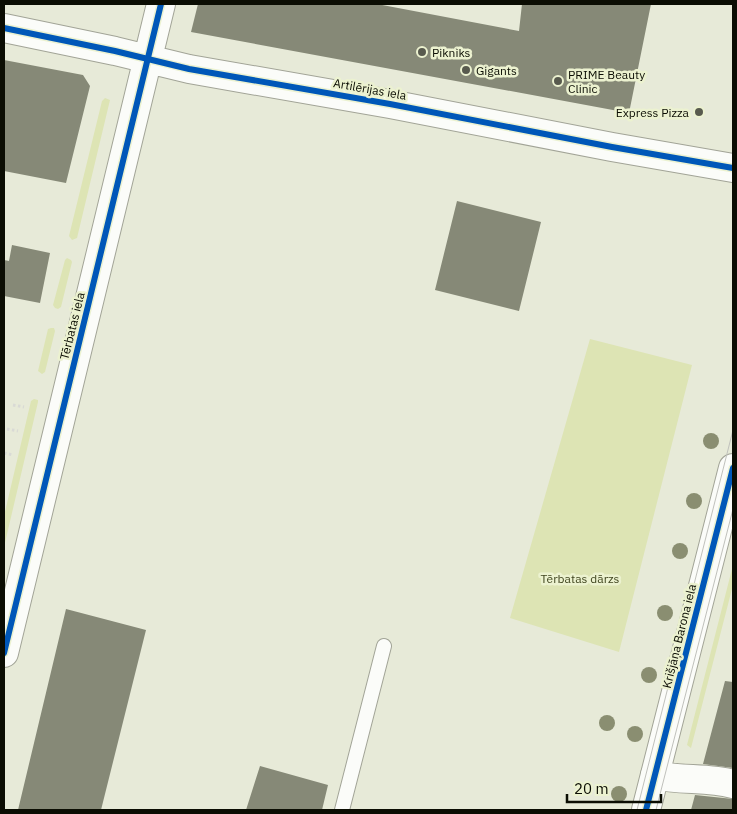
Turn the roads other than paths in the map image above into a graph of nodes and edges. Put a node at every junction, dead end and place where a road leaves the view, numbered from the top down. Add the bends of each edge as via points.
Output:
1 (161, 4) edge
2 (4, 28) edge
3 (148, 59) junction
4 (733, 168) edge
5 (733, 468) edge
6 (384, 646) dead end
7 (4, 653) edge
8 (655, 775) junction
9 (733, 784) edge
10 (342, 810) edge
11 (646, 810) edge

1 - 3 street, Tērbatas iela
2 - 3 street, Artilērijas iela
3 - 4 street, Artilērijas iela
3 - 7 street, Tērbatas iela
5 - 8 street, Krišjāņa Barona iela
6 - 10 lane
8 - 9 street
8 - 11 street, Krišjāņa Barona iela

